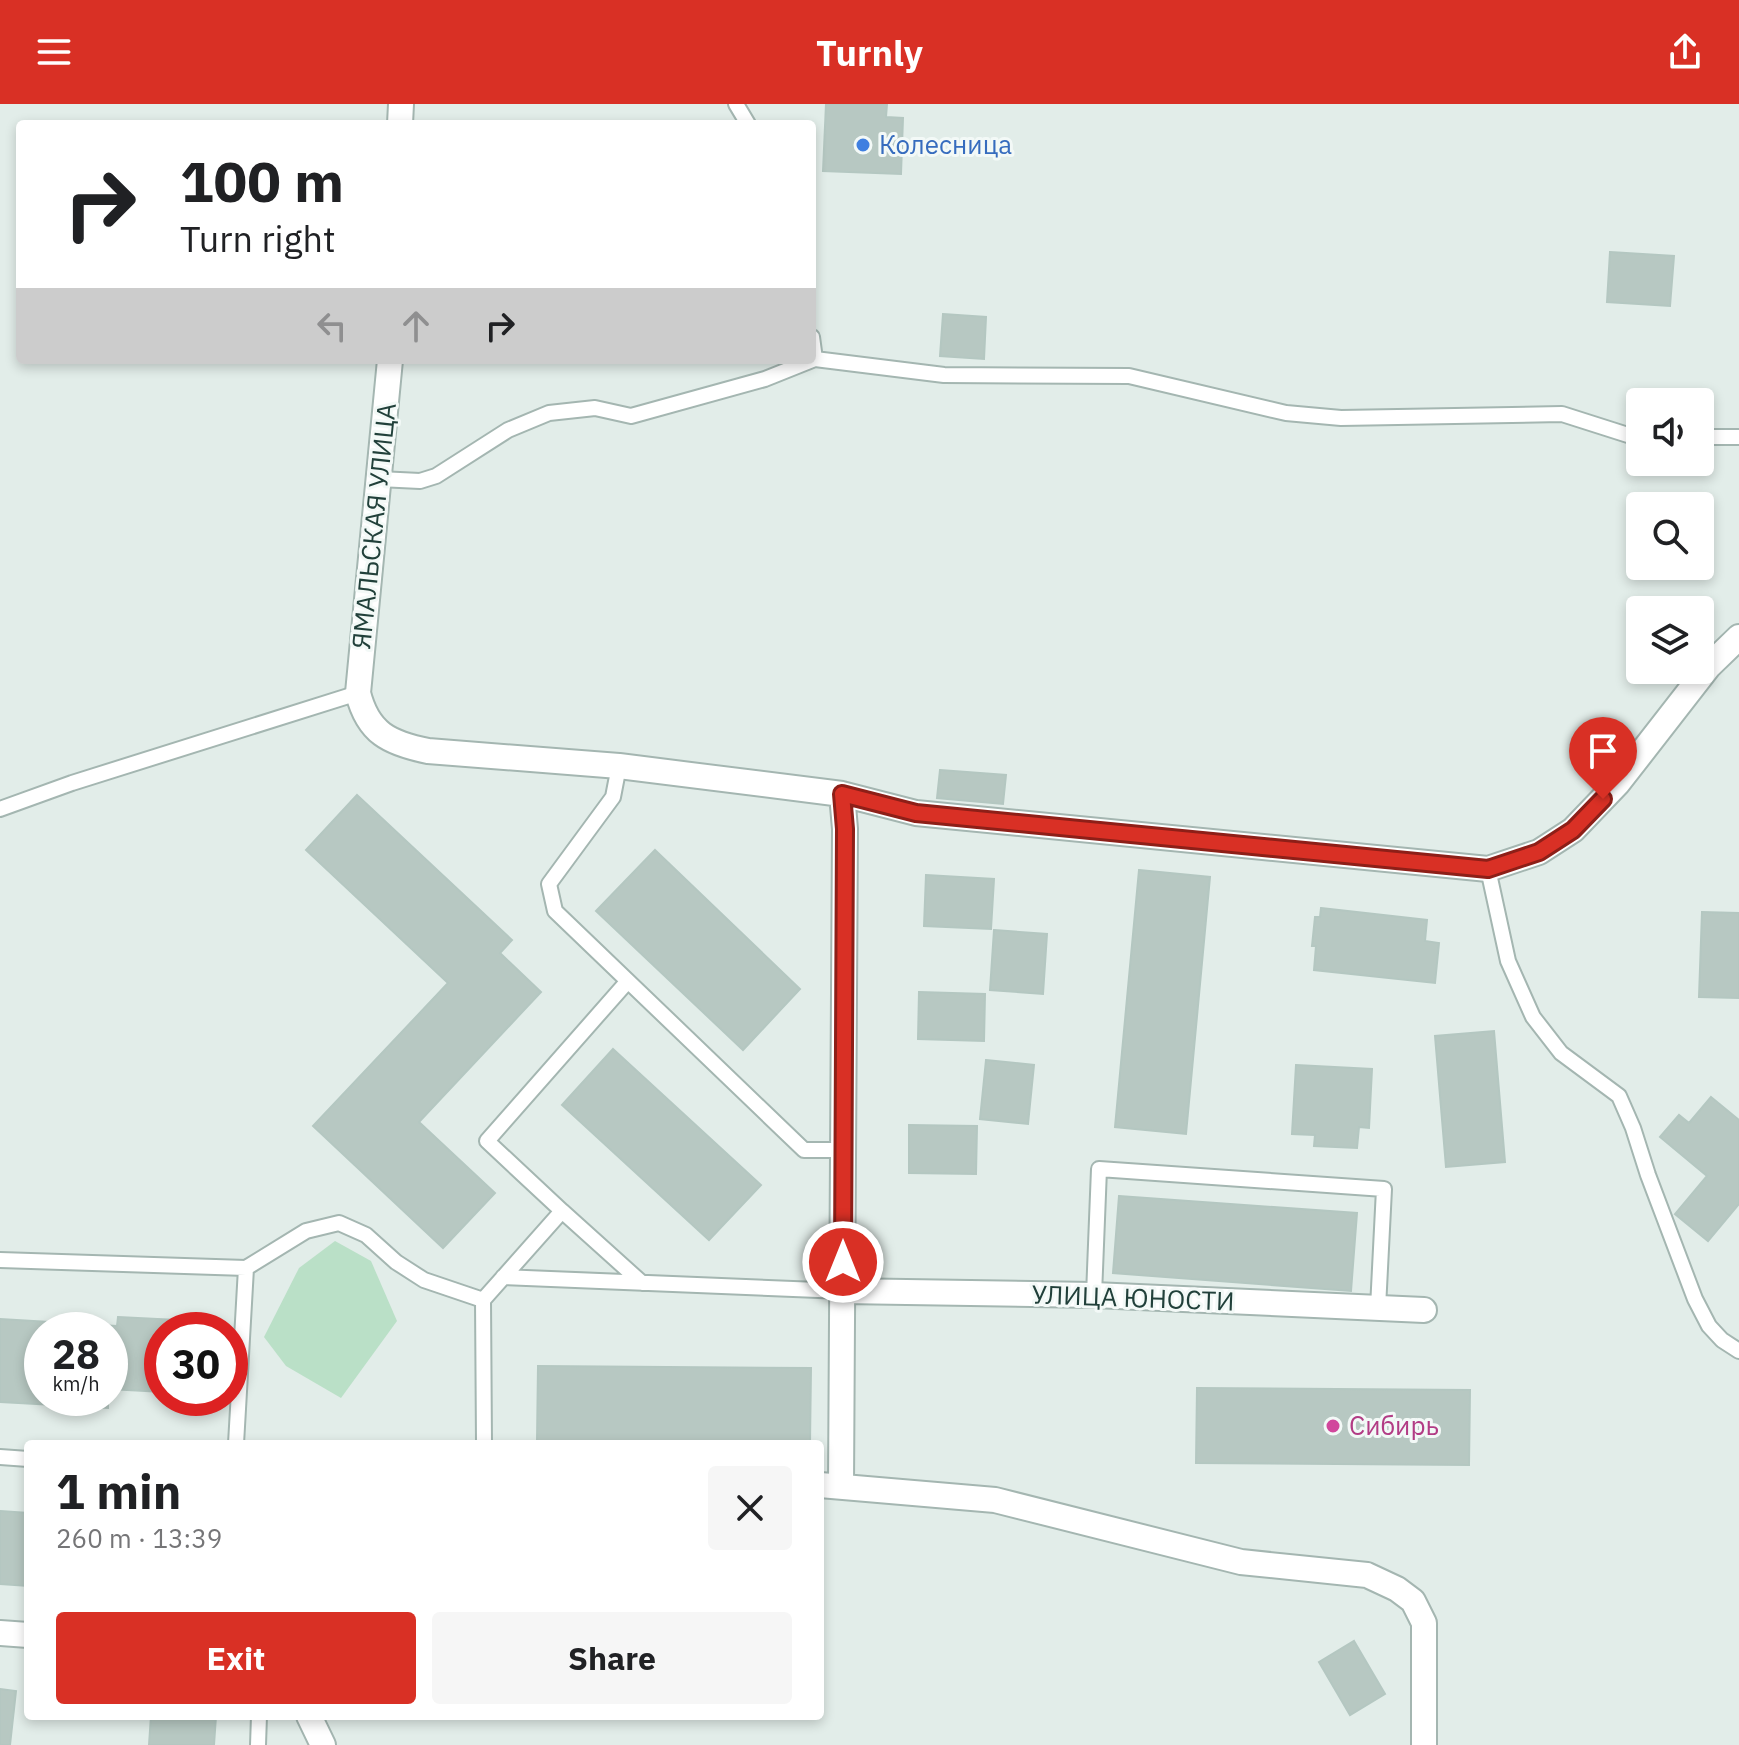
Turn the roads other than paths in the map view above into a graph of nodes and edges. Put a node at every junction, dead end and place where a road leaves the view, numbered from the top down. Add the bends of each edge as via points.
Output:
1 (816, 359) edge
2 (390, 364) edge
3 (802, 364) edge
4 (1626, 434) edge
5 (1714, 437) edge
6 (1739, 437) edge
7 (379, 479) junction
8 (1739, 637) edge
9 (358, 693) junction
10 (619, 766) junction
11 (842, 794) junction
12 (0, 809) edge
13 (1488, 869) junction
14 (627, 982) junction
15 (843, 1150) junction
16 (562, 1211) junction
17 (0, 1260) edge
18 (246, 1268) junction
19 (503, 1277) junction
20 (642, 1283) junction
21 (843, 1291) junction
22 (1094, 1295) junction
23 (483, 1300) junction
24 (1378, 1308) junction
25 (1424, 1310) dead end
26 (1739, 1351) edge
27 (236, 1440) edge
28 (484, 1440) edge
29 (0, 1457) edge
30 (24, 1459) edge
31 (831, 1485) edge
32 (0, 1633) edge
33 (24, 1635) edge
34 (259, 1720) edge
35 (311, 1720) edge
36 (258, 1745) edge
37 (323, 1745) edge
38 (1424, 1745) edge

1 - 4 lane via 944,375 1129,376 1286,413 1341,418 1562,414
2 - 7 street, ЯМАЛЬСКАЯ УЛИЦА
3 - 7 lane via 631,416 595,408 549,413 508,430 436,476 420,481
5 - 6 lane
7 - 9 street, ЯМАЛЬСКАЯ УЛИЦА
8 - 13 street via 1573,830 1539,852
9 - 10 street via 374,729 398,745
9 - 12 lane
10 - 11 street
10 - 14 lane via 613,797 549,884 555,911
11 - 13 street via 916,813
11 - 15 street
13 - 26 lane via 1508,961 1533,1017 1561,1053 1619,1096 1695,1299 1715,1333
14 - 15 lane via 804,1150
14 - 16 lane via 487,1141
15 - 21 street
16 - 19 lane
16 - 20 lane
17 - 18 lane
18 - 23 lane via 306,1231 339,1223 366,1235 424,1280
18 - 27 lane
19 - 20 lane
19 - 23 lane
20 - 21 lane
21 - 22 street, УЛИЦА ЮНОСТИ
21 - 31 street
22 - 24 street, УЛИЦА ЮНОСТИ
22 - 24 lane via 1099,1169 1384,1189
23 - 28 lane
24 - 25 street, УЛИЦА ЮНОСТИ
29 - 30 lane
31 - 38 street via 995,1500 1241,1562 1367,1575 1413,1601 1424,1623
32 - 33 street
34 - 36 lane
35 - 37 street

